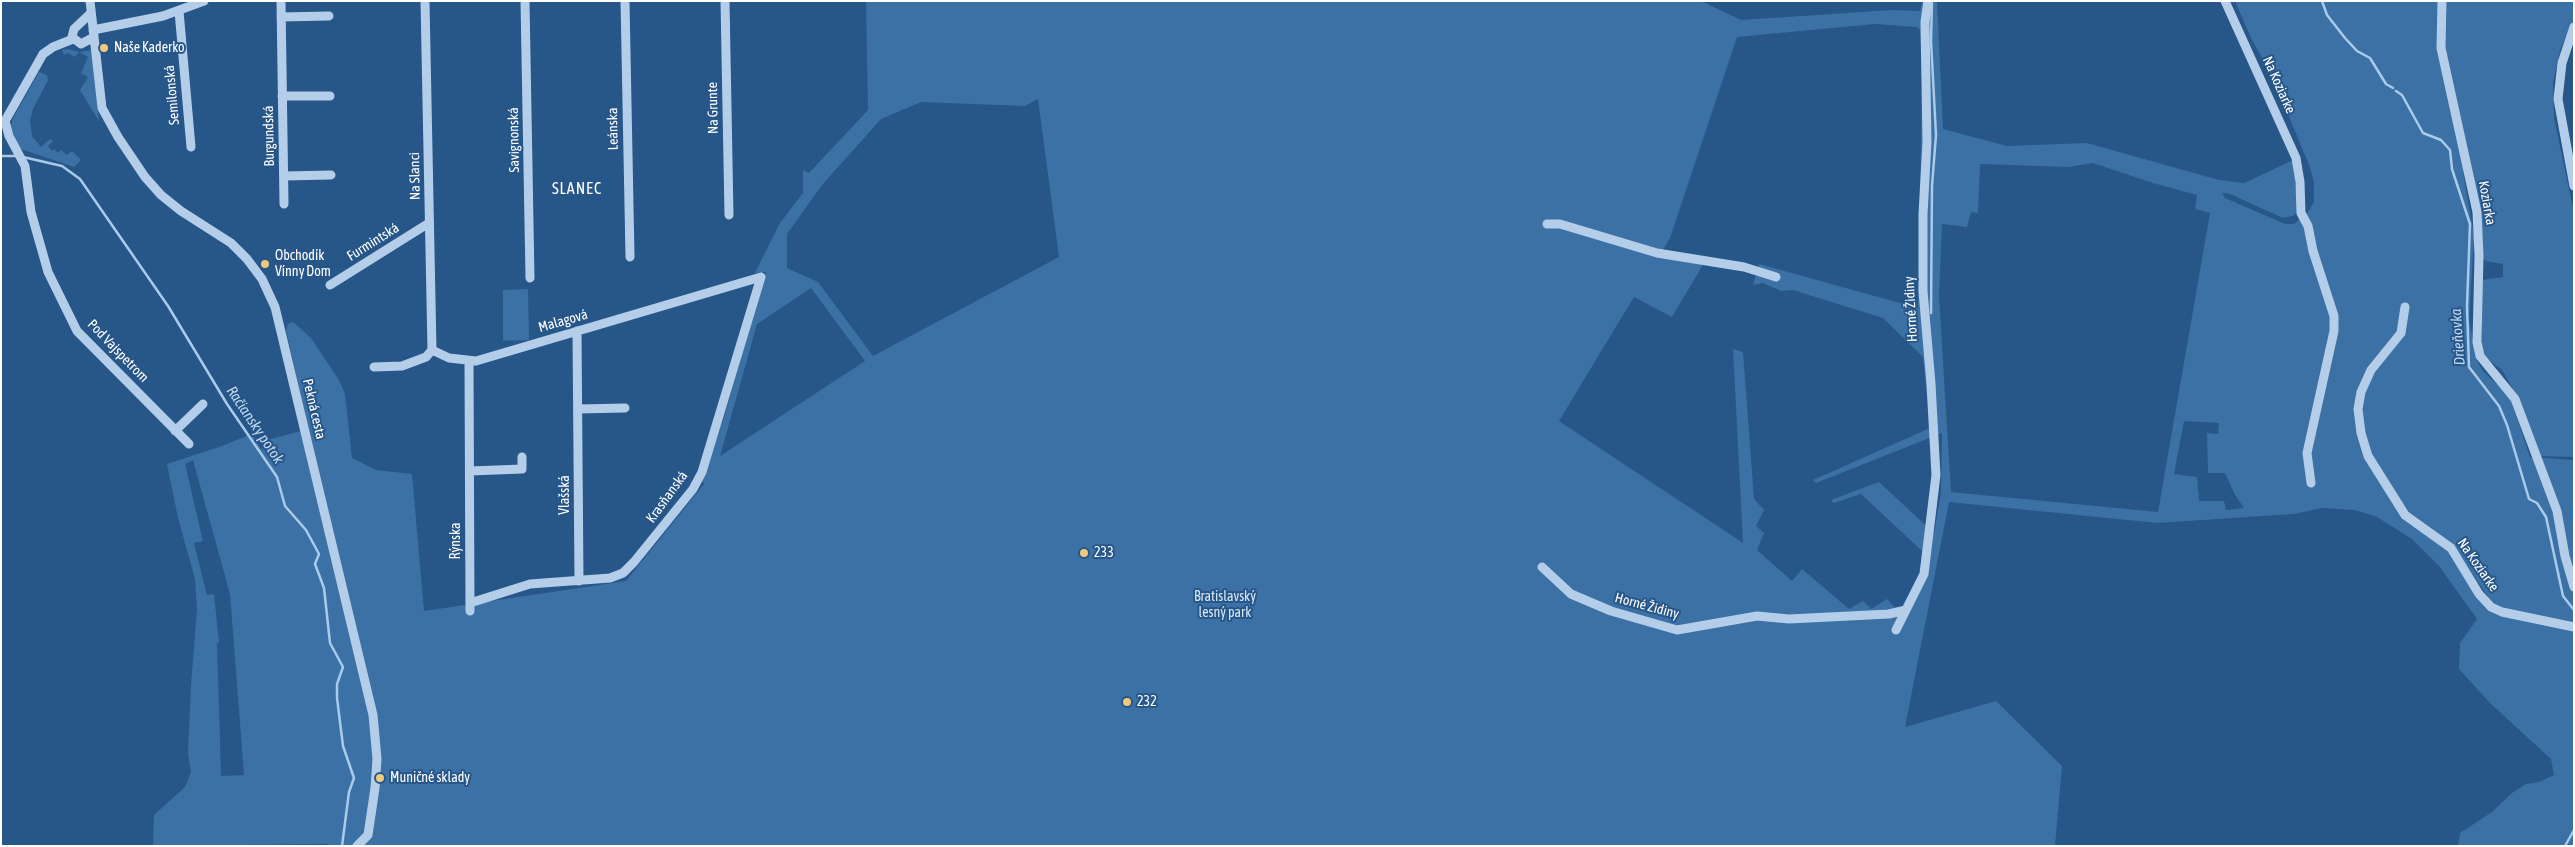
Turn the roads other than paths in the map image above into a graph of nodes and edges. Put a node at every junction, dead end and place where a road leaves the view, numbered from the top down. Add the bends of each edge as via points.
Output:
1 (90, 1) edge
2 (204, 1) edge
3 (280, 1) edge
4 (425, 1) edge
5 (525, 1) edge
6 (625, 1) edge
7 (725, 1) edge
8 (1928, 1) edge
9 (2225, 1) edge
10 (2442, 1) edge
11 (179, 11) junction
12 (91, 13) junction
13 (329, 16) dead end
14 (281, 17) junction
15 (2574, 27) edge
16 (93, 33) junction
17 (73, 39) junction
18 (282, 96) junction
19 (330, 96) dead end
20 (190, 148) dead end
21 (332, 174) dead end
22 (284, 176) junction
23 (2574, 186) edge
24 (284, 204) dead end
25 (729, 215) dead end
26 (429, 223) junction
27 (1547, 224) dead end
28 (630, 257) dead end
29 (761, 277) joint
30 (1776, 277) dead end
31 (530, 278) dead end
32 (330, 285) dead end
33 (2405, 307) dead end
34 (577, 331) junction
35 (432, 350) junction
36 (469, 362) junction
37 (374, 367) dead end
38 (203, 404) dead end
39 (625, 408) dead end
40 (578, 409) junction
41 (175, 431) junction
42 (189, 444) dead end
43 (522, 457) dead end
44 (470, 471) junction
45 (2311, 483) dead end
46 (1542, 567) dead end
47 (579, 581) junction
48 (2574, 587) edge
49 (470, 607) joint
50 (1906, 610) junction
51 (2574, 627) edge
52 (1896, 630) dead end
53 (357, 846) edge

1 - 12 street, Pekná cesta
2 - 11 street
3 - 14 street, Burgundská
4 - 26 street, Na Slanci
5 - 31 street, Savignonská
6 - 28 street, Leánska
7 - 25 street, Na Grunte
8 - 50 street, Horné Židiny via 1925,22 1927,142 1922,291 1936,475 1924,574
9 - 45 street, Na Koziarke via 2296,158 2300,213 2308,226 2335,323 2309,443 2307,460
10 - 48 street, Koziarka via 2441,48 2477,212 2479,351 2483,361 2515,399 2557,511
11 - 16 street
11 - 20 street, Semilonská
12 - 16 street, Pekná cesta
12 - 17 street via 74,30
13 - 14 street
14 - 18 street, Burgundská
15 - 23 street via 2562,63 2558,99
16 - 17 street via 81,44
16 - 53 street, Pekná cesta via 102,108 133,161 161,195 247,259 262,279 275,307 373,715 378,759 375,788 368,835
17 - 41 street, Pod Vajspetrom via 43,54 5,121 24,164 31,212 48,272 77,331
18 - 19 street, Burgundská
18 - 22 street, Burgundská
21 - 22 street, Burgundská
22 - 24 street, Burgundská
26 - 32 street, Furmintská
26 - 35 street, Na Slanci
27 - 30 street via 1560,224 1657,253 1744,267
29 - 34 street, Malagová
29 - 47 street, Krasňanská via 696,484 628,569 610,578
33 - 51 street, Na Koziarke via 2401,333 2371,370 2361,392 2358,409 2368,456 2404,515 2451,548 2479,594 2491,607
34 - 36 street, Malagová
34 - 40 street, Vlašská
35 - 36 street, Malagová
35 - 37 street via 426,357 402,366
36 - 44 street, Rýnska
38 - 41 street
39 - 40 street
40 - 47 street, Vlašská
41 - 42 street, Pod Vajspetrom
43 - 44 street via 522,469
44 - 49 street, Rýnska
46 - 50 street, Horné Židiny via 1571,594 1611,611 1677,630 1757,616 1789,619 1889,614
47 - 49 street, Krasňanská via 530,584
50 - 52 street, Horné Židiny

